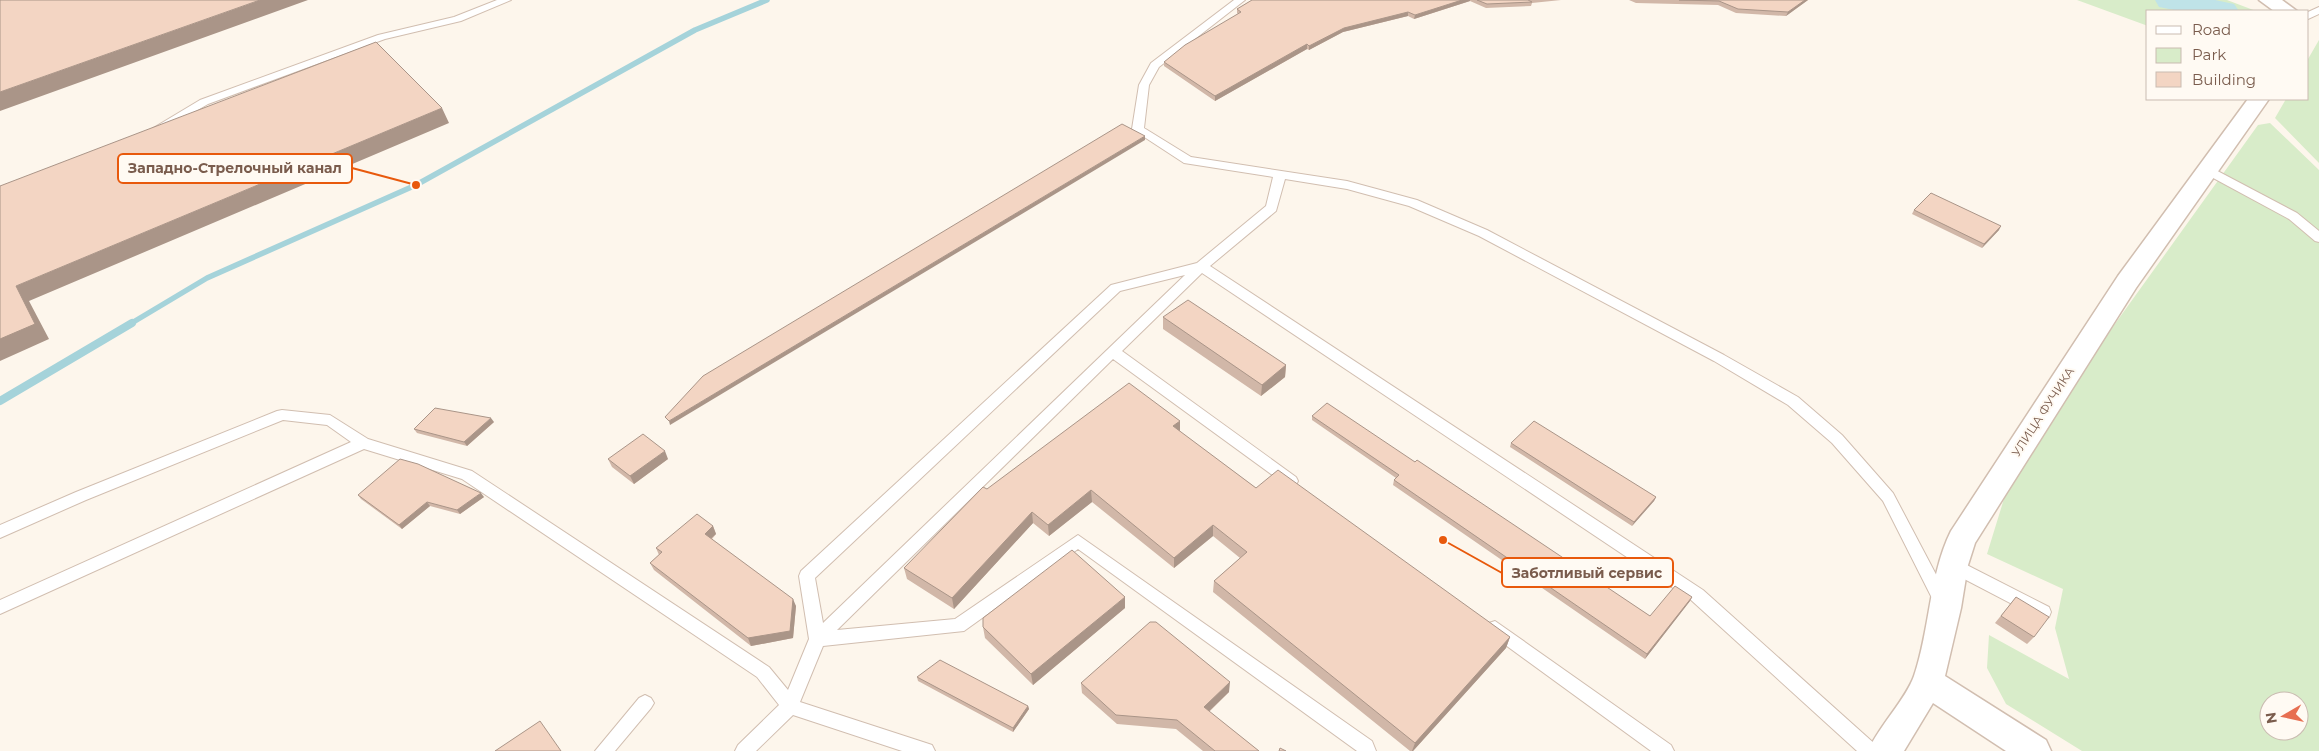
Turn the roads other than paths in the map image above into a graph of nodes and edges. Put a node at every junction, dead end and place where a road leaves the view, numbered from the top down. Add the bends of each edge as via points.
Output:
1 (506, 0) edge
2 (1240, 0) edge
3 (2269, 0) edge
4 (2285, 10) edge
5 (2258, 100) edge
6 (148, 135) edge
7 (2208, 170) junction
8 (1280, 174) junction
9 (2319, 238) edge
10 (1201, 266) junction
11 (1113, 352) junction
12 (364, 444) junction
13 (1305, 491) edge
14 (0, 532) edge
15 (1952, 565) junction
16 (0, 607) edge
17 (1946, 608) junction
18 (2043, 612) edge
19 (1484, 619) edge
20 (817, 639) junction
21 (1928, 682) junction
22 (645, 703) dead end
23 (790, 706) junction
24 (604, 751) edge
25 (744, 751) edge
26 (926, 751) edge
27 (1367, 751) edge
28 (1664, 751) edge
29 (1870, 751) edge
30 (1885, 751) edge
31 (2034, 751) edge

1 - 6 lane via 457,19 382,37 204,102
2 - 8 lane via 1155,65 1144,85 1138,129 1188,160
3 - 4 street
5 - 7 street, УЛИЦА ФУЧИКА
7 - 9 lane via 2293,216
7 - 15 street, УЛИЦА ФУЧИКА via 2127,282 1961,540
8 - 10 lane via 1272,208
8 - 17 lane via 1347,185 1413,203 1483,233 1719,358 1793,401 1837,439 1888,496
10 - 11 lane
10 - 20 lane via 1116,288 807,576
10 - 29 lane via 1697,595
11 - 13 lane
11 - 20 lane
12 - 14 lane via 330,420 282,415
12 - 16 lane
12 - 23 lane via 467,476 763,672
15 - 17 street, УЛИЦА ФУЧИКА
15 - 18 lane
17 - 21 street, УЛИЦА ФУЧИКА
19 - 28 lane
20 - 23 lane
20 - 27 lane via 958,626 1078,541 1358,741
21 - 30 street, УЛИЦА ФУЧИКА
21 - 31 street
22 - 24 lane
23 - 25 lane
23 - 26 lane

